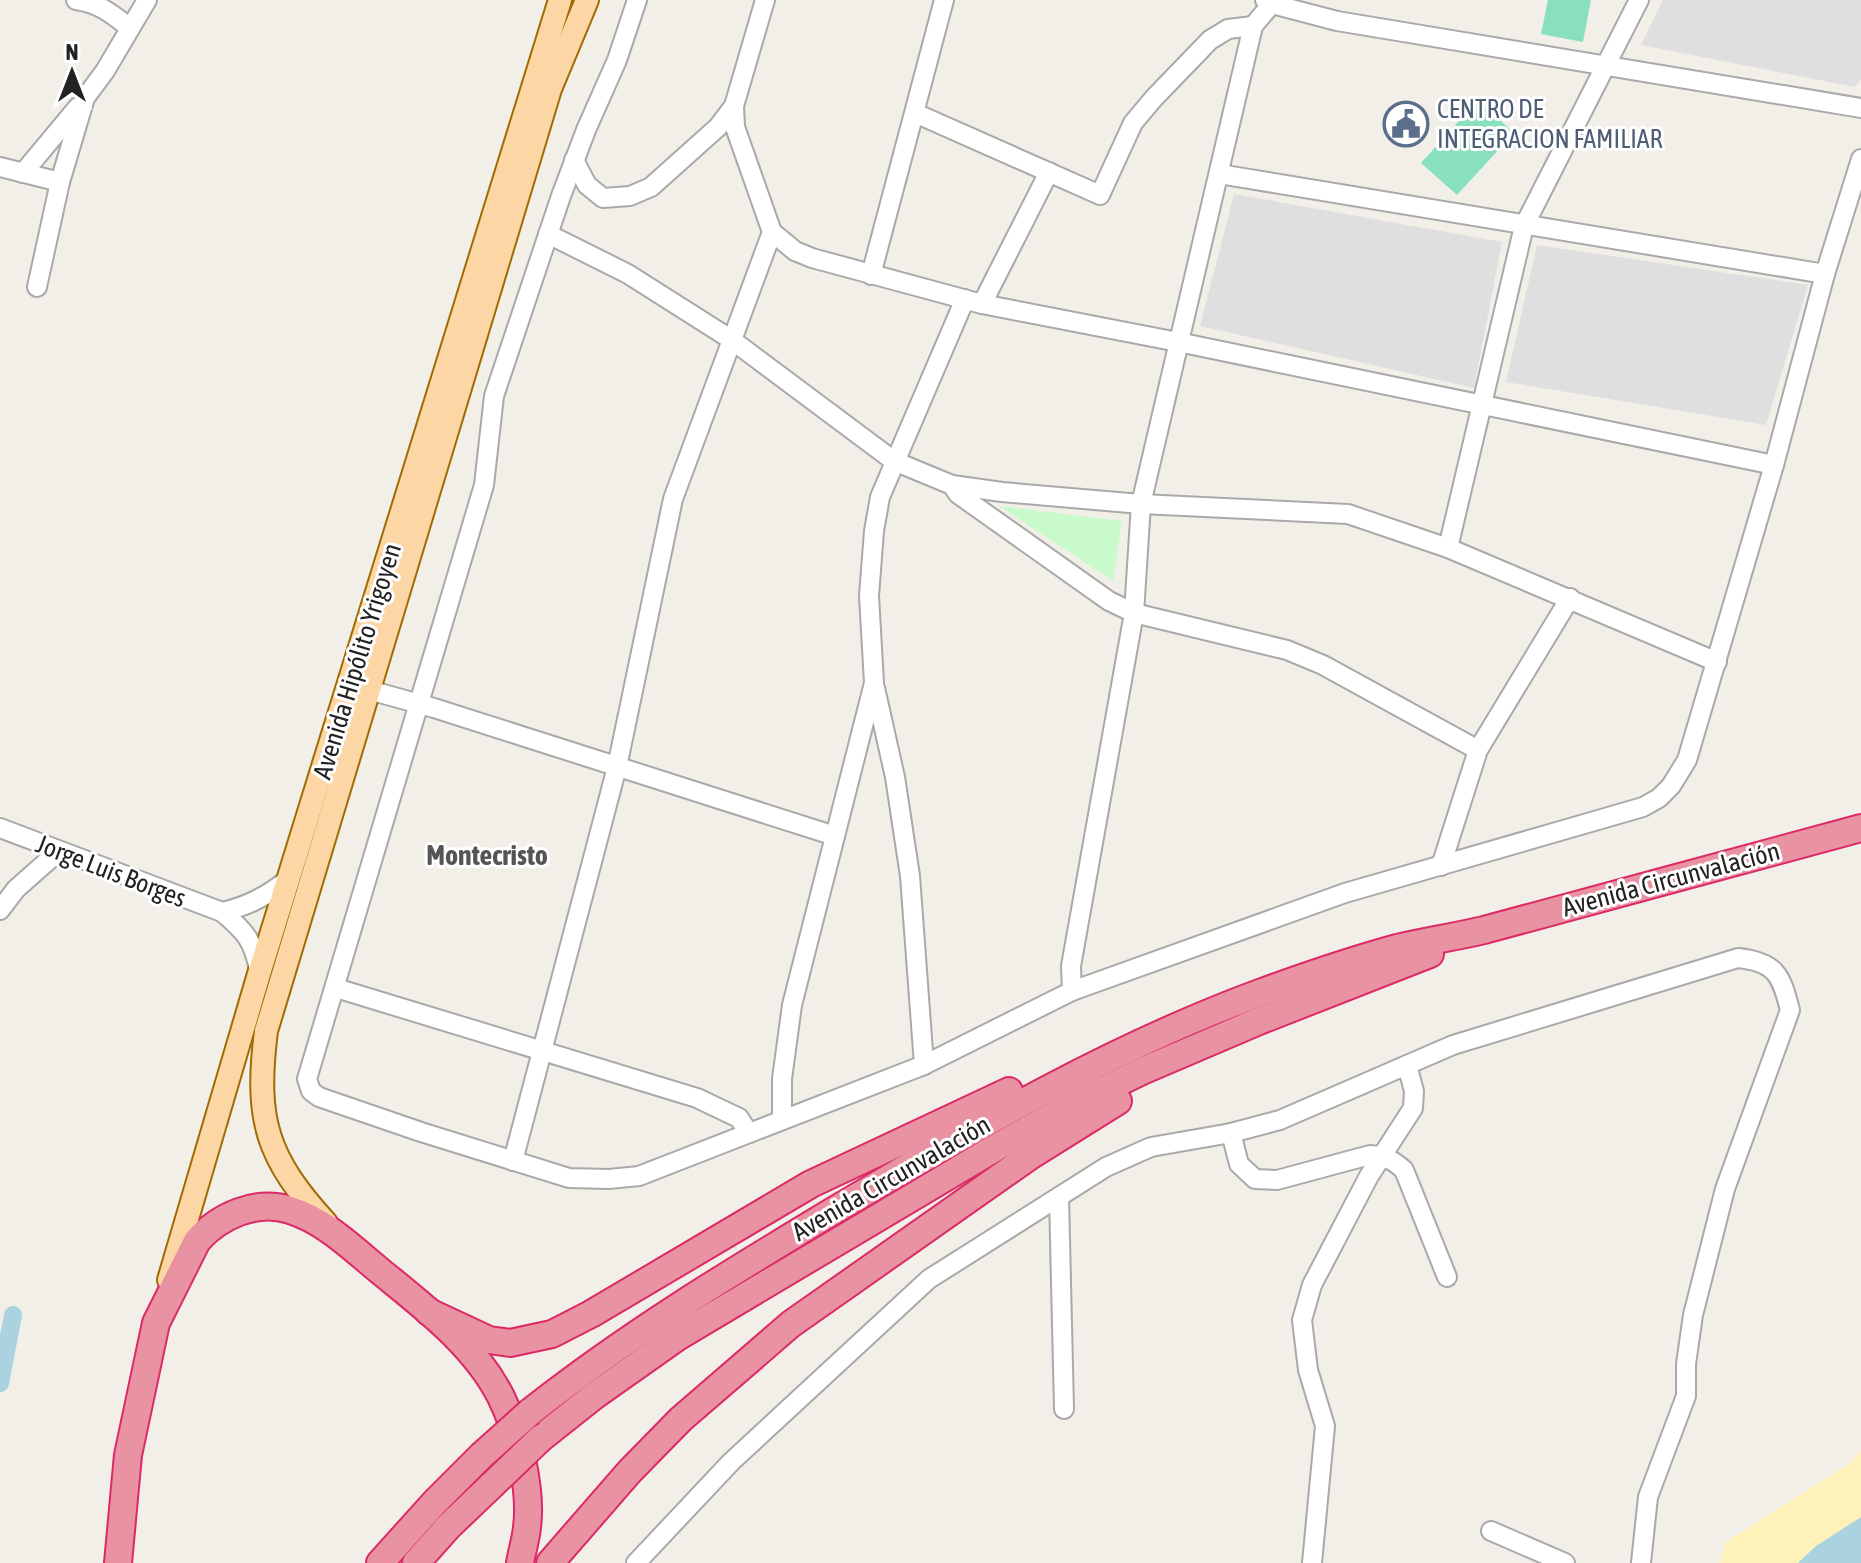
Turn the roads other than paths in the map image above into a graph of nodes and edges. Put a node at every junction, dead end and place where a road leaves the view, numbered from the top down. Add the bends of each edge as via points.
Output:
1 (76, 0) edge
2 (147, 0) edge
3 (560, 0) edge
4 (587, 0) edge
5 (637, 0) edge
6 (765, 0) edge
7 (944, 0) edge
8 (1639, 0) edge
9 (1271, 1) edge
10 (1253, 26) junction
11 (130, 28) junction
12 (1603, 66) junction
13 (85, 98) junction
14 (734, 106) junction
15 (1861, 108) edge
16 (915, 113) junction
17 (1861, 159) edge
18 (574, 160) junction
19 (0, 167) edge
20 (1049, 172) junction
21 (23, 173) junction
22 (1219, 174) junction
23 (60, 182) junction
24 (1524, 226) junction
25 (772, 232) junction
26 (548, 234) junction
27 (1825, 274) junction
28 (871, 275) junction
29 (37, 287) dead end
30 (973, 302) junction
31 (732, 340) junction
32 (1178, 342) junction
33 (1483, 404) junction
34 (894, 461) junction
35 (1774, 465) junction
36 (952, 485) junction
37 (1141, 504) junction
38 (1448, 548) junction
39 (1570, 598) junction
40 (1134, 613) junction
41 (1717, 662) junction
42 (874, 683) junction
43 (369, 690) junction
44 (419, 705) junction
45 (1478, 750) junction
46 (617, 767) junction
47 (0, 828) edge
48 (1861, 828) edge
49 (835, 836) junction
50 (59, 851) junction
51 (1441, 866) junction
52 (290, 878) junction
53 (0, 910) edge
54 (222, 912) junction
55 (1481, 931) junction
56 (259, 974) junction
57 (1362, 981) junction
58 (336, 988) junction
59 (1072, 991) junction
60 (1253, 996) junction
61 (542, 1052) junction
62 (924, 1065) junction
63 (1407, 1065) junction
64 (782, 1120) junction
65 (749, 1133) junction
66 (1231, 1133) junction
67 (1383, 1155) junction
68 (513, 1161) junction
69 (1059, 1197) junction
70 (335, 1233) junction
71 (1447, 1277) dead end
72 (429, 1312) junction
73 (156, 1323) junction
74 (1064, 1409) dead end
75 (1491, 1531) dead end
76 (118, 1563) edge
77 (380, 1563) edge
78 (416, 1563) edge
79 (520, 1563) edge
80 (550, 1563) edge
81 (636, 1563) edge
82 (1312, 1563) edge
83 (1565, 1563) edge
84 (1641, 1563) edge

1 - 11 street via 106,9
2 - 11 street
3 - 52 main road, Avenida Hipólito Yrigoyen
4 - 43 main road, Avenida Hipólito Yrigoyen via 550,89
5 - 18 street
6 - 14 street
7 - 16 street
8 - 12 street
9 - 10 street
9 - 12 street via 1337,21
10 - 20 street via 1228,29 1210,40 1154,98 1133,123 1100,195
10 - 22 street
11 - 13 street
12 - 15 street
12 - 24 street
13 - 21 street
13 - 23 street
14 - 18 street via 651,187 630,196 603,198 587,185
14 - 25 street via 735,127
16 - 20 street
16 - 28 street
17 - 27 street
18 - 26 street
19 - 21 street
20 - 30 street
21 - 23 street
22 - 24 street
22 - 32 street
23 - 29 street
24 - 27 street
24 - 33 street
25 - 28 street via 803,254
25 - 31 street
26 - 31 street via 628,274
26 - 44 street via 494,396 484,485
27 - 35 street
28 - 30 street
30 - 32 street
30 - 34 street
31 - 34 street
31 - 46 street via 673,499
32 - 33 street
32 - 37 street
33 - 35 street
33 - 38 street
34 - 36 street
34 - 42 street via 874,531 869,596
35 - 41 street
36 - 37 street
36 - 40 street via 1096,592
37 - 38 street via 1348,514
37 - 40 street
38 - 39 street
39 - 41 street
39 - 45 street
40 - 45 street via 1287,650
40 - 59 street via 1071,966
41 - 51 street via 1687,760 1659,798
42 - 49 street
42 - 62 street via 910,876
43 - 44 street
43 - 70 main road, Avenida Hipólito Yrigoyen via 266,1031 261,1070 266,1128 281,1167
44 - 46 street
44 - 58 street
45 - 51 street
46 - 49 street
46 - 61 street
47 - 50 street, Jorge Luis Borges
48 - 55 highway, Avenida Circunvalación
49 - 64 street via 792,1005
50 - 53 street
50 - 54 street, Jorge Luis Borges
51 - 59 street via 1345,893
52 - 54 street via 265,897
52 - 56 main road, Avenida Hipólito Yrigoyen
54 - 56 street, Jorge Luis Borges via 256,950
55 - 57 highway, Avenida Circunvalación
55 - 60 highway, Avenida Circunvalación via 1400,948
56 - 73 main road, Avenida Hipólito Yrigoyen
57 - 78 highway, Avenida Circunvalación, bridge via 1070,1106 679,1336 541,1438
57 - 80 highway via 1303,1016 1095,1113 861,1273 791,1324 681,1419
58 - 61 street
58 - 68 street via 307,1079 311,1091
59 - 62 street
60 - 72 highway via 1131,1039 870,1155 552,1334 510,1343 489,1340
60 - 77 highway, Avenida Circunvalación, bridge via 1060,1082 665,1313 530,1412
61 - 65 street via 697,1098 739,1118
61 - 68 street
62 - 64 street
63 - 66 street via 1280,1120
63 - 67 street via 1413,1108
63 - 84 street via 1453,1045 1738,958 1769,965 1782,981 1790,1010 1722,1202 1693,1315 1686,1396 1648,1497
64 - 65 street
65 - 68 street via 639,1176 569,1178
66 - 67 street via 1239,1164 1255,1179 1277,1180
66 - 69 street via 1151,1147
67 - 71 street via 1404,1170
67 - 82 street via 1312,1285 1302,1320 1308,1370 1325,1426
69 - 74 street
69 - 81 street via 929,1279 731,1462
70 - 72 highway
70 - 73 highway via 287,1209 247,1210 225,1217 197,1241
72 - 79 highway via 490,1377 503,1400 526,1484 528,1525
73 - 76 highway via 128,1455
75 - 83 street

